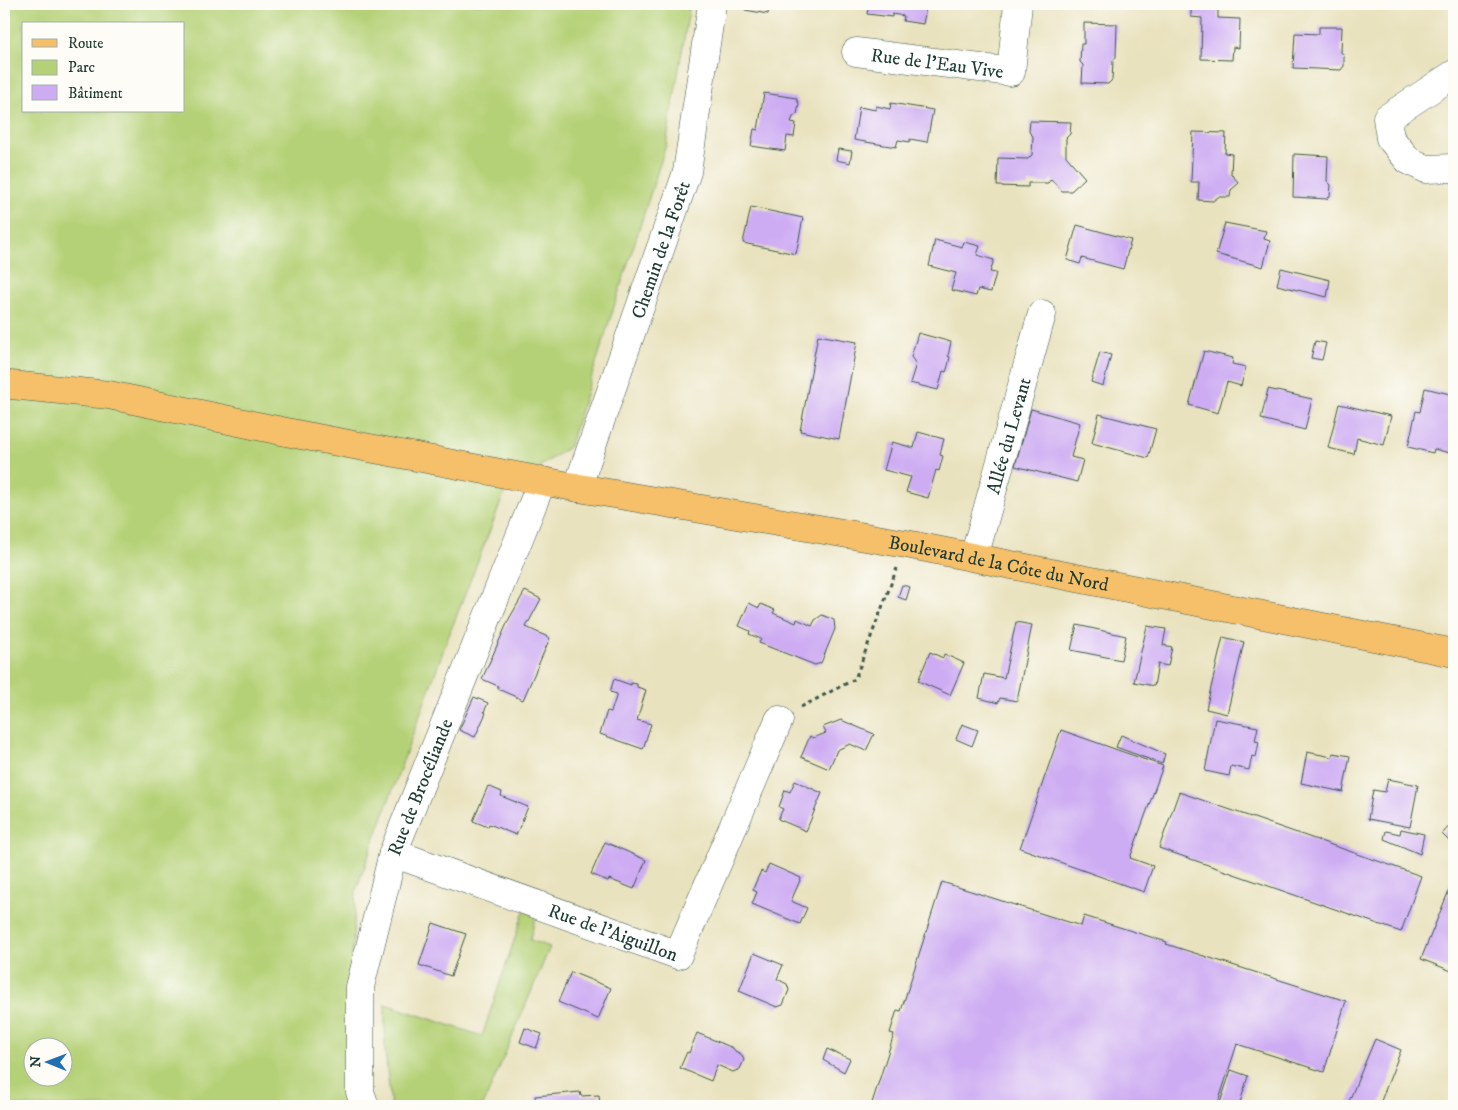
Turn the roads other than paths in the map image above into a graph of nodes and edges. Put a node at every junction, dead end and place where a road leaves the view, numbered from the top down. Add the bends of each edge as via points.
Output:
1 (712, 4) edge
2 (1018, 4) edge
3 (856, 52) dead end
4 (1454, 74) edge
5 (1454, 168) edge
6 (1042, 314) dead end
7 (4, 385) edge
8 (542, 481) junction
9 (579, 488) junction
10 (974, 557) junction
11 (1454, 653) edge
12 (779, 720) road end
13 (393, 852) junction
14 (365, 1106) edge

1 - 9 street, Chemin de la Forêt via 687,172
2 - 3 street, Rue de l'Eau Vive via 1011,72
4 - 5 street via 1387,118 1390,138 1408,160 1426,169
6 - 10 street, Allée du Levant
7 - 8 main road, Boulevard de la Côte du Nord via 109,395
8 - 9 main road, Boulevard de la Côte du Nord
8 - 13 street, Rue de Brocéliande
9 - 10 main road, Boulevard de la Côte du Nord
10 - 11 main road, Boulevard de la Côte du Nord
12 - 13 street, Rue de l'Aiguillon via 678,955
13 - 14 street, Rue de Brocéliande via 360,987 360,1092

